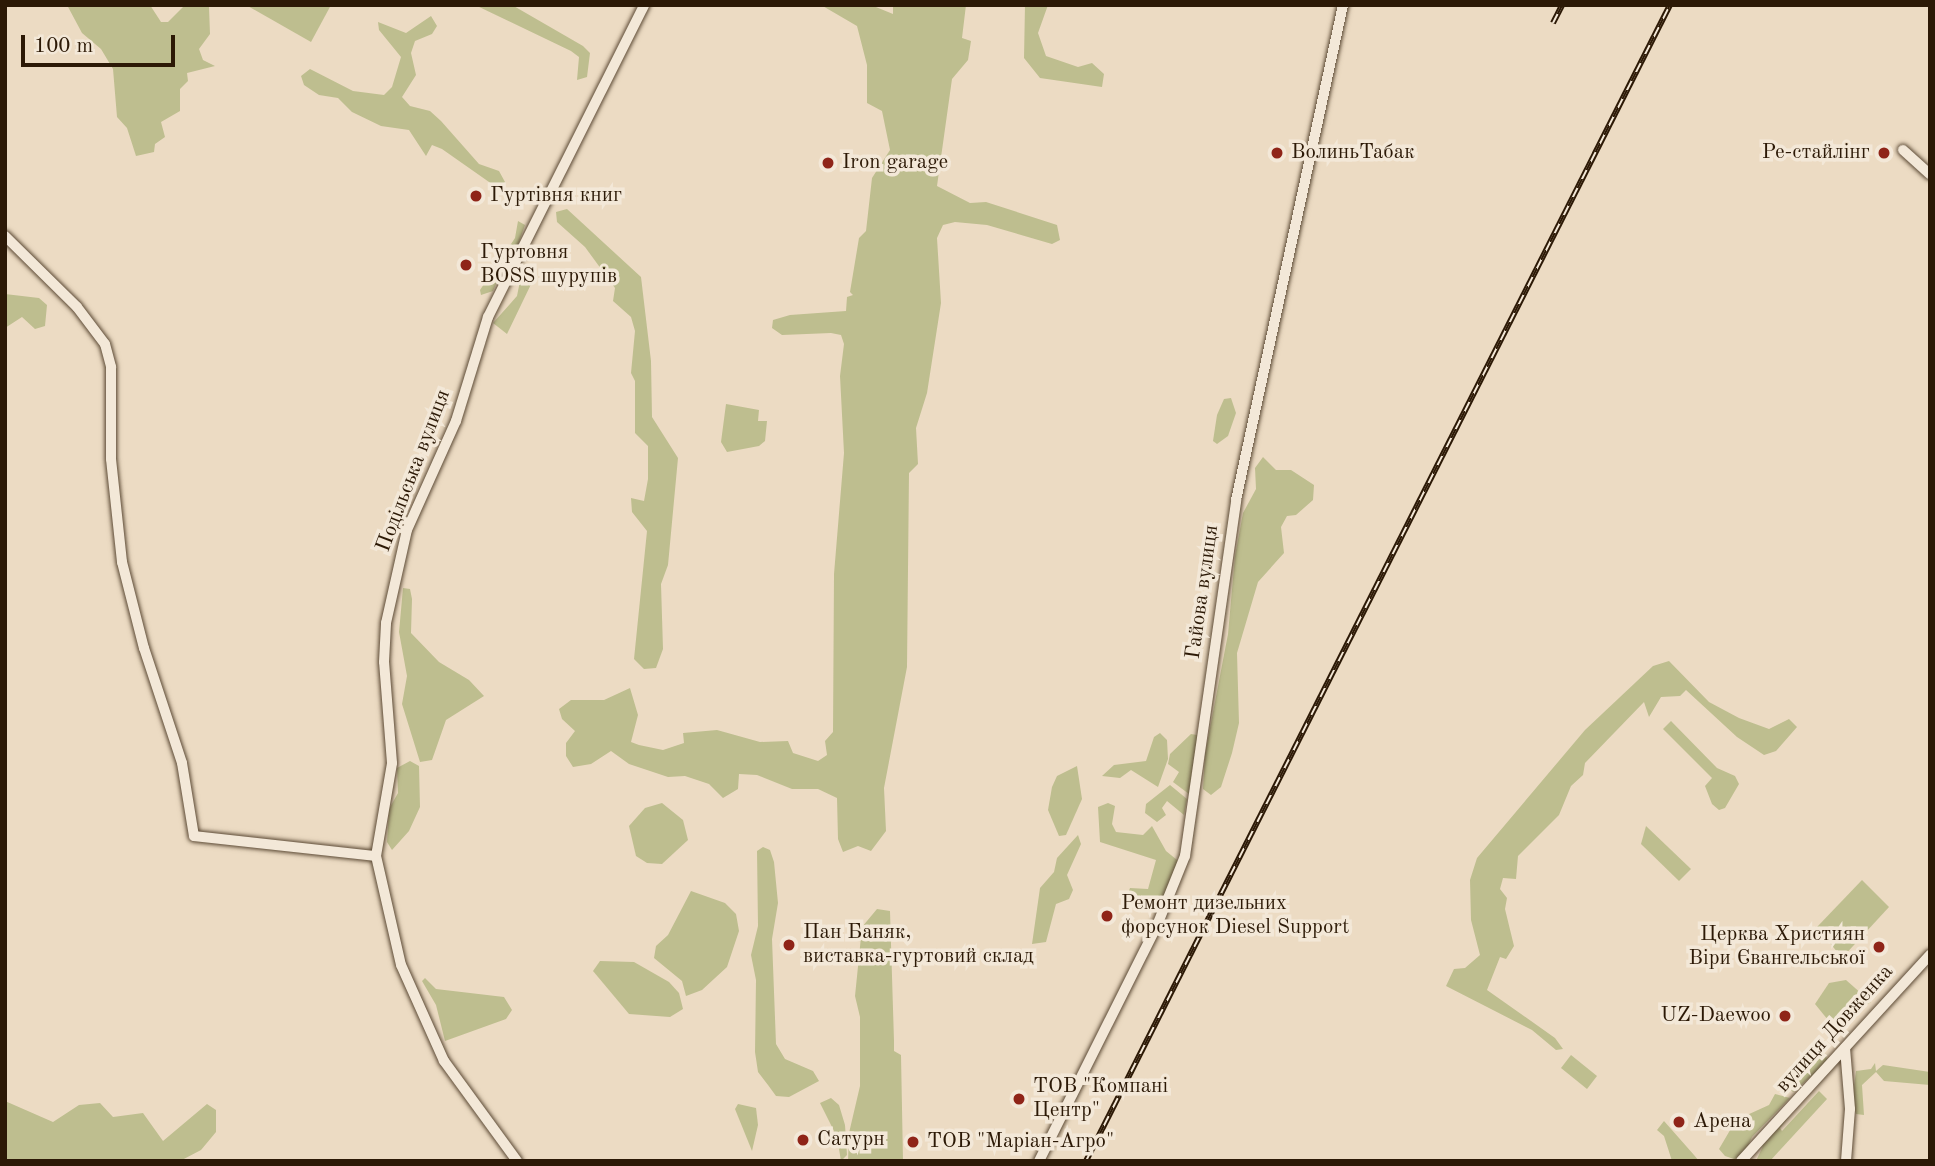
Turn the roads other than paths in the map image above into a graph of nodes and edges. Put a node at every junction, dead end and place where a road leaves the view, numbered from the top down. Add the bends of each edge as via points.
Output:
1 (644, 5) edge
2 (1343, 5) edge
3 (1903, 150) dead end
4 (1930, 174) edge
5 (5, 236) edge
6 (376, 856) junction
7 (1930, 955) edge
8 (1845, 1048) junction
9 (517, 1161) edge
10 (1039, 1161) edge
11 (1741, 1161) edge
12 (1846, 1161) edge

1 - 6 street, Подільська вулиця via 488,317 456,421 407,530 386,622 384,662 392,763
2 - 10 street, Гайова вулиця via 1236,500 1185,856 1158,923
3 - 4 street
5 - 6 street via 78,307 105,344 111,367 111,459 122,562 144,648 182,762 194,836
6 - 9 street, Подільська вулиця via 401,965 427,1029 444,1061
7 - 8 street, вулиця Довженка
8 - 11 street, вулиця Довженка
8 - 12 street via 1850,1109

